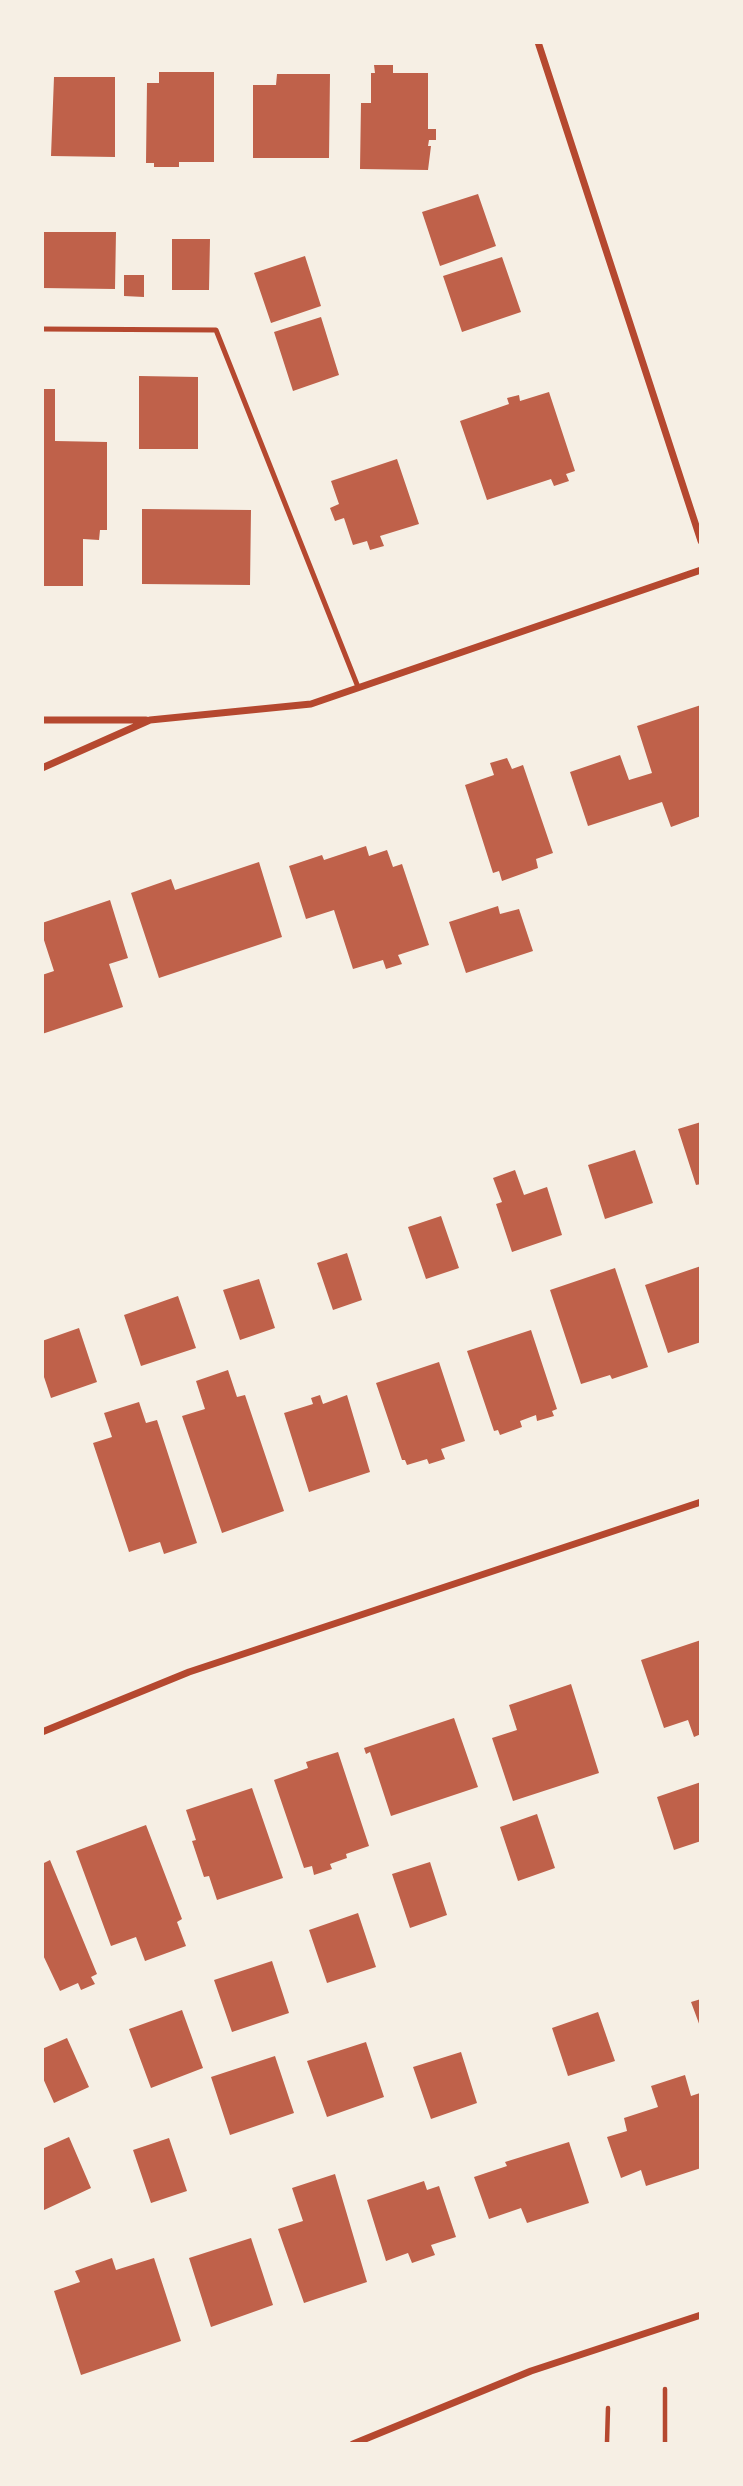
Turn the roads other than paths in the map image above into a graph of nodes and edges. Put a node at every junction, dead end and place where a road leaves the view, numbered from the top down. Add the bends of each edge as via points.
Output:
1 (538, 42) edge
2 (42, 330) edge
3 (701, 541) edge
4 (701, 570) edge
5 (358, 687) junction
6 (42, 720) edge
7 (150, 720) junction
8 (42, 768) edge
9 (701, 1502) edge
10 (42, 1732) edge
11 (701, 2315) edge
12 (353, 2444) edge

1 - 3 street
2 - 5 lane via 216,330
4 - 5 street
5 - 7 street via 311,704
6 - 7 street
7 - 8 street
9 - 10 street via 189,1672
11 - 12 street via 531,2371

